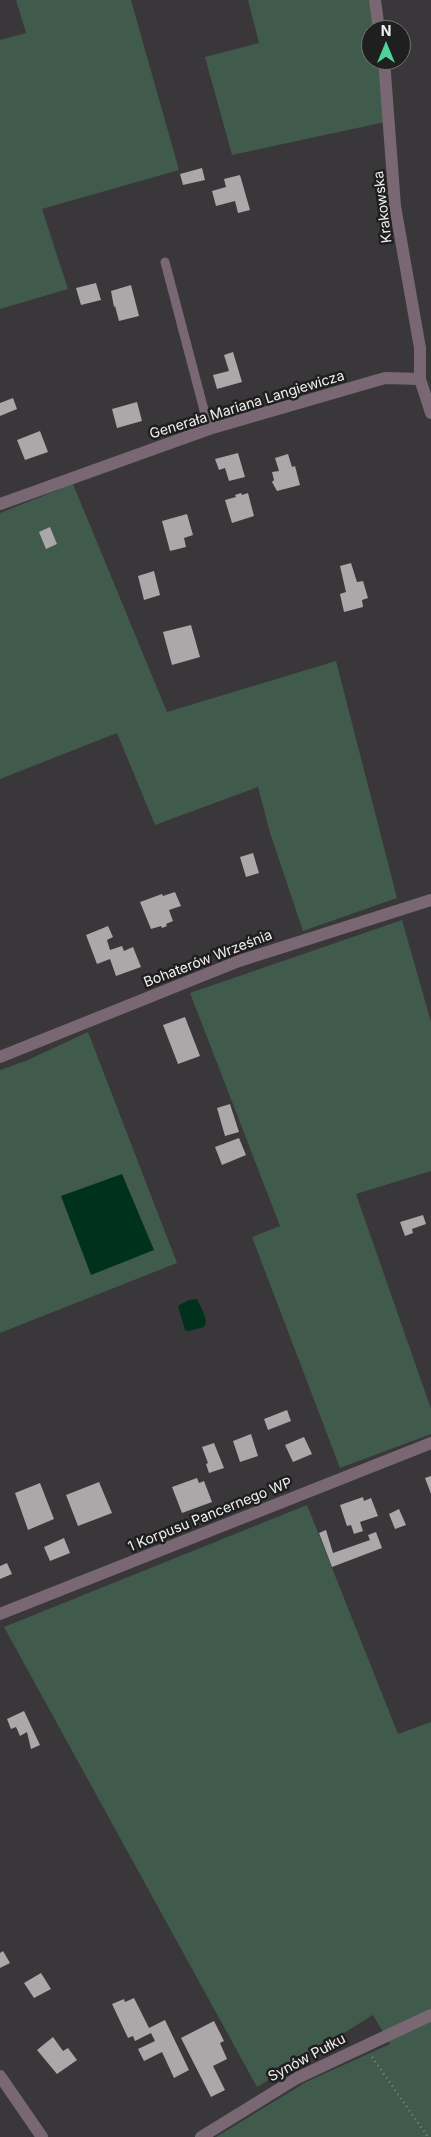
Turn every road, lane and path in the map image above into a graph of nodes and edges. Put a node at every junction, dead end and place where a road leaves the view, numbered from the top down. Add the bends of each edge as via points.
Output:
1 (375, 0) edge
2 (378, 20) edge
3 (385, 70) edge
4 (165, 262) dead end
5 (420, 380) junction
6 (431, 413) edge
7 (209, 429) junction
8 (0, 504) edge
9 (431, 900) edge
10 (0, 1057) edge
11 (431, 1443) edge
12 (0, 1614) edge
13 (431, 2015) edge
14 (364, 2045) junction
15 (0, 2076) edge
16 (42, 2137) edge
17 (201, 2137) edge
18 (428, 2137) edge

1 - 2 street
3 - 5 street, Krakowska via 395,206 420,348
4 - 7 lane
5 - 6 street, Krakowska
5 - 7 street, Generała Mariana Langiewicza via 385,378
7 - 8 street, Generała Mariana Langiewicza
9 - 10 street, Bohaterów Września via 239,961
11 - 12 street, 1 Korpusu Pancernego WP
13 - 14 street, Synów Pułku
14 - 17 street, Synów Pułku via 297,2078
14 - 18 path
15 - 16 street

